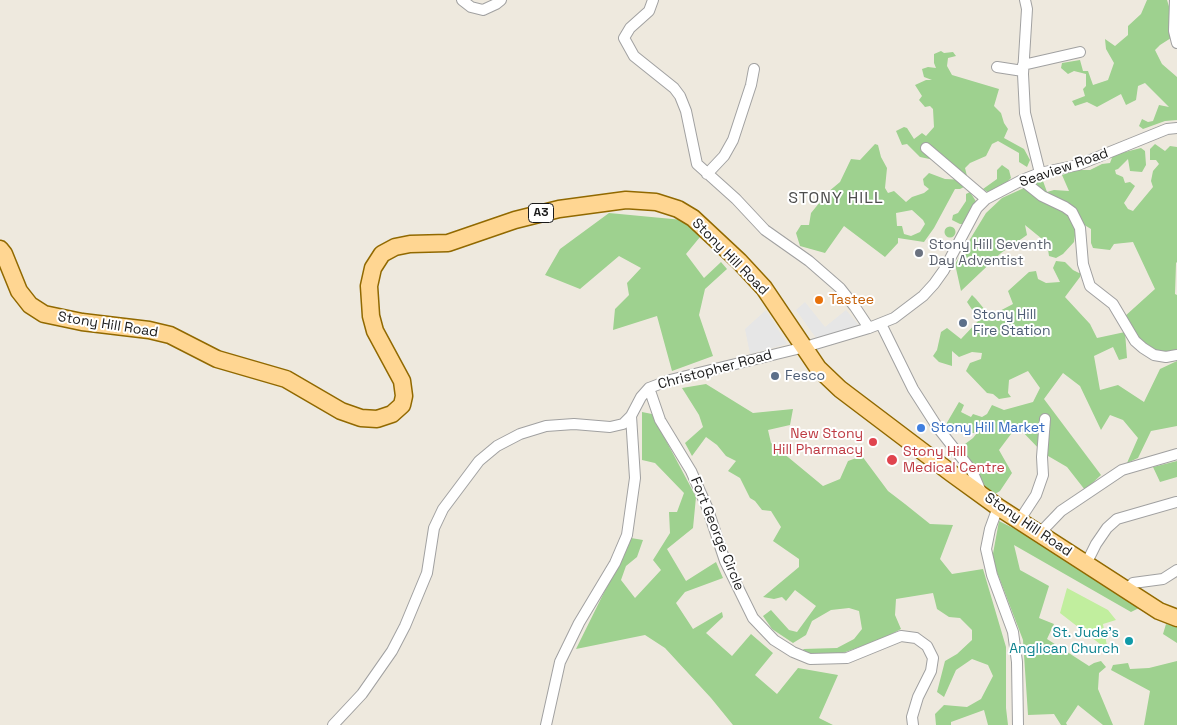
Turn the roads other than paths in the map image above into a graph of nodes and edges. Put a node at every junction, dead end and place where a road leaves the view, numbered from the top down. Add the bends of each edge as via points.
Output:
1 (462, 0) edge
2 (501, 0) edge
3 (653, 0) edge
4 (1025, 0) edge
5 (1175, 0) edge
6 (1177, 43) edge
7 (1080, 52) dead end
8 (997, 67) dead end
9 (1023, 68) junction
10 (754, 69) dead end
11 (1177, 128) edge
12 (926, 148) dead end
13 (1040, 173) junction
14 (707, 174) junction
15 (1022, 180) junction
16 (986, 199) junction
17 (0, 249) edge
18 (881, 324) junction
19 (869, 328) junction
20 (806, 347) junction
21 (1177, 355) edge
22 (649, 388) junction
23 (631, 416) junction
24 (1045, 419) dead end
25 (1177, 454) edge
26 (982, 495) junction
27 (1176, 502) edge
28 (998, 507) junction
29 (1019, 521) junction
30 (1039, 534) junction
31 (1086, 564) junction
32 (1177, 570) edge
33 (1126, 590) junction
34 (1177, 618) edge
35 (333, 725) edge
36 (546, 725) edge
37 (913, 725) edge
38 (1018, 725) edge

1 - 2 street via 471,8 483,10
3 - 14 street via 649,11 624,38 634,56 680,96 697,164
4 - 9 street
5 - 6 street
7 - 9 street
8 - 9 street
9 - 13 street via 1025,113
10 - 14 street via 733,140 724,156
11 - 13 street, Seaview Road via 1078,165
12 - 16 street
13 - 15 street, Seaview Road
14 - 19 street via 765,230 840,288
15 - 16 street, Seaview Road
15 - 21 street via 1042,196 1072,212 1080,228 1083,264 1090,286 1113,304 1134,341 1154,354
16 - 18 street, Seaview Road via 977,208 934,284 894,318
17 - 20 main road, Stony Hill Road / A3 via 19,291 30,305 44,314 170,335 217,359 286,380 341,411 377,419 392,414 402,405 404,396 402,382 370,316 369,286 373,268 382,254 410,244 448,243 559,209 626,200 656,202 693,218 739,261 764,288
18 - 19 street, Seaview Road
18 - 26 street via 913,389 972,471
19 - 20 street, Seaview Road
20 - 22 street, Christopher Road
20 - 26 main road, Stony Hill Road / A3 via 818,368 840,389
22 - 23 street, Christopher Road
22 - 37 street, Fort George Circle via 660,420 695,480 725,561 753,618 774,640 810,659 847,658 901,636 916,638 927,646 933,658 912,717
23 - 35 street via 623,424 610,427 546,426 497,446 479,461 443,509 434,528 427,573 392,652 362,694
23 - 36 street via 635,478 627,535 560,662
24 - 29 street via 1043,475 1036,495
25 - 30 street via 1122,470 1061,511
26 - 28 main road, Stony Hill Road / A3
27 - 31 street via 1117,519 1107,528
28 - 29 main road, Stony Hill Road / A3
28 - 38 street via 986,548 992,575 1013,632
29 - 30 main road, Stony Hill Road / A3
30 - 31 main road, Stony Hill Road / A3
31 - 33 main road, Stony Hill Road / A3
32 - 33 street via 1163,579 1133,583
33 - 34 main road, Stony Hill Road / A3 via 1159,611

